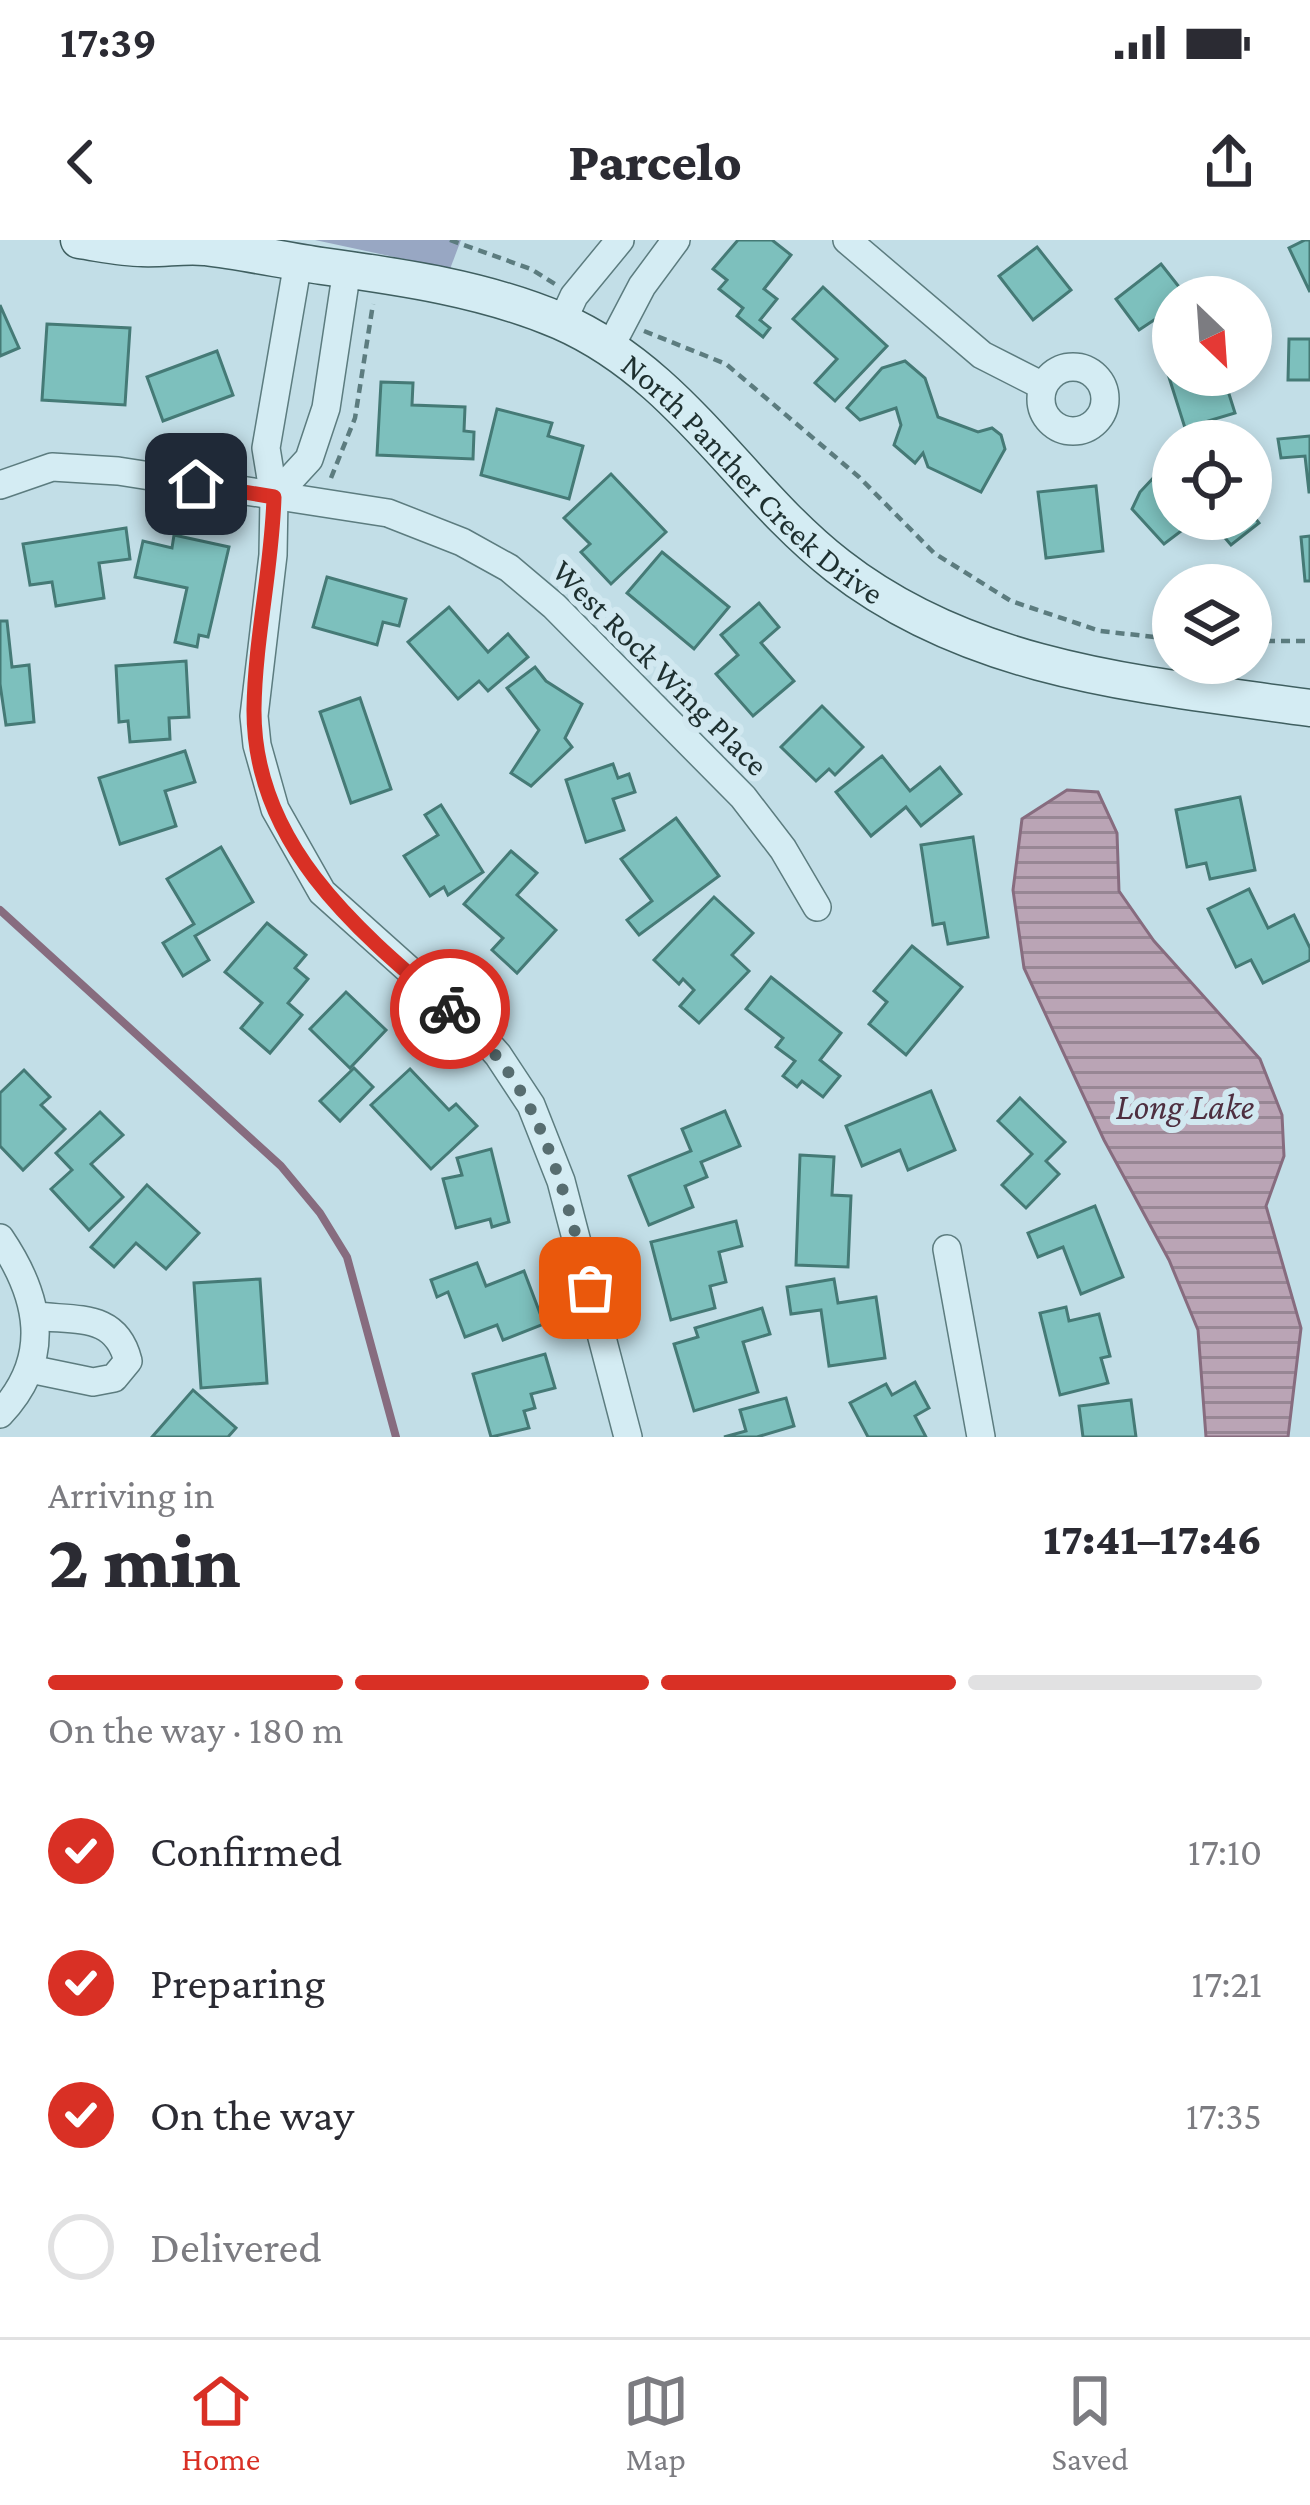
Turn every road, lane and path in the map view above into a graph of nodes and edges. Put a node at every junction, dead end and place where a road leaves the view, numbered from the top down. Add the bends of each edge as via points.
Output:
1 (79, 240) edge
2 (450, 240) edge
3 (620, 240) edge
4 (676, 240) edge
5 (847, 240) edge
6 (193, 243) edge
7 (298, 262) junction
8 (347, 269) junction
9 (568, 309) junction
10 (616, 336) junction
11 (1043, 386) dead end
12 (0, 485) edge
13 (274, 497) junction
14 (1152, 638) edge
15 (1272, 640) edge
16 (1310, 641) edge
17 (1310, 708) edge
18 (817, 908) dead end
19 (0, 1238) edge
20 (947, 1250) dead end
21 (36, 1316) junction
22 (31, 1369) junction
23 (0, 1414) edge
24 (628, 1437) edge
25 (981, 1437) edge

1 - 6 street, North Panther Creek Drive via 138,248
2 - 9 path via 531,269
3 - 9 street
4 - 10 street
5 - 11 street via 982,355
6 - 7 street, North Panther Creek Drive
7 - 8 street, North Panther Creek Drive
7 - 13 street via 266,448
8 - 9 street, North Panther Creek Drive
8 - 13 street via 326,408 309,459
9 - 10 street, North Panther Creek Drive
10 - 14 path via 726,364 934,553 1011,601 1100,632
10 - 17 street, North Panther Creek Drive via 631,362 837,565 914,613 1004,655 1064,670
12 - 13 street, West Rock Wing Place via 52,467
13 - 18 street, West Rock Wing Place via 388,513 509,568 743,797
13 - 24 street via 254,716 275,809 322,892 475,1029 531,1105 561,1181
15 - 16 path
19 - 21 street
20 - 25 street
21 - 22 street
21 - 22 street via 106,1324 123,1338 128,1360 114,1378 93,1382
22 - 23 street

